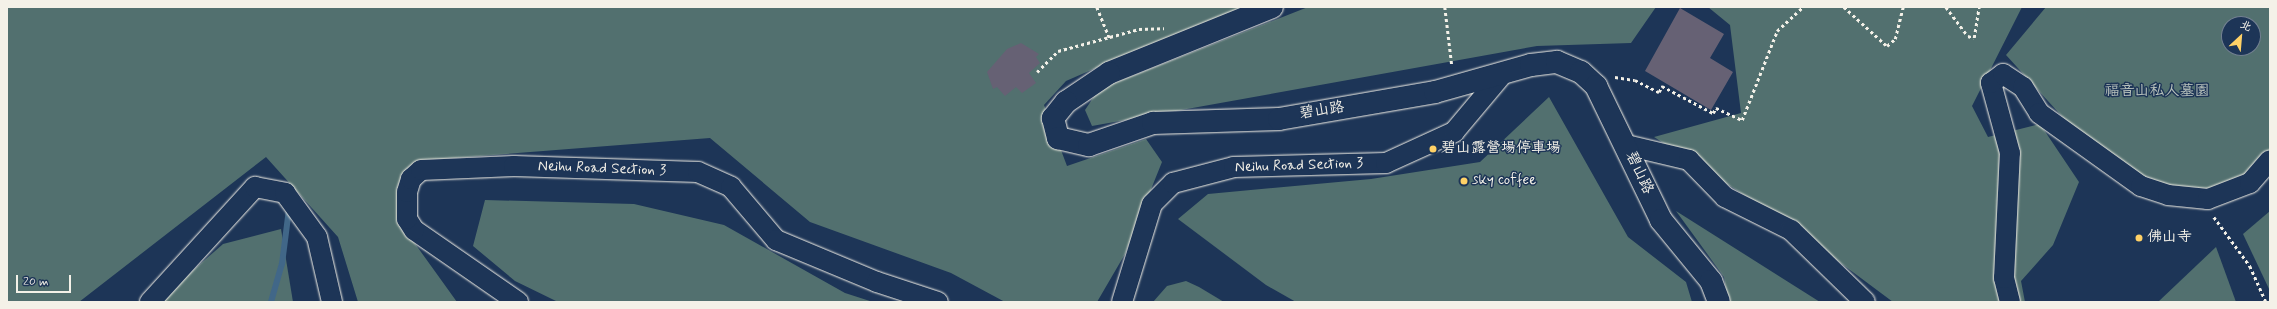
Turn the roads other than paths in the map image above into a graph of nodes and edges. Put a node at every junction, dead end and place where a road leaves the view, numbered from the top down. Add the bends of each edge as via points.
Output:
1 (1272, 7) edge
2 (1501, 76) junction
3 (1626, 145) junction
4 (2270, 160) edge
5 (150, 302) edge
6 (332, 302) edge
7 (518, 302) edge
8 (938, 302) edge
9 (1122, 302) edge
10 (1719, 302) edge
11 (1865, 302) edge
12 (2010, 302) edge

1 - 2 street, 碧山路 via 1109,73 1066,102 1053,118 1058,138 1089,145 1153,123 1279,118 1435,92
2 - 3 street, 碧山路 via 1531,65 1557,62 1581,72 1596,86
2 - 9 street, Neihu Road Section 3 via 1454,132 1386,163 1234,167 1173,183 1152,204
3 - 10 street, 碧山路 via 1661,220 1711,281
3 - 11 street via 1689,160 1726,197 1791,230
4 - 12 street via 2250,183 2208,199 2168,195 2141,186 2039,113 2023,87 2002,74 1991,82 2010,153 2004,278
5 - 6 street via 255,187 286,193 317,237
7 - 8 street, Neihu Road Section 3 via 414,230 407,218 407,192 411,179 421,170 438,166 514,166 698,172 731,187 776,240 877,282

